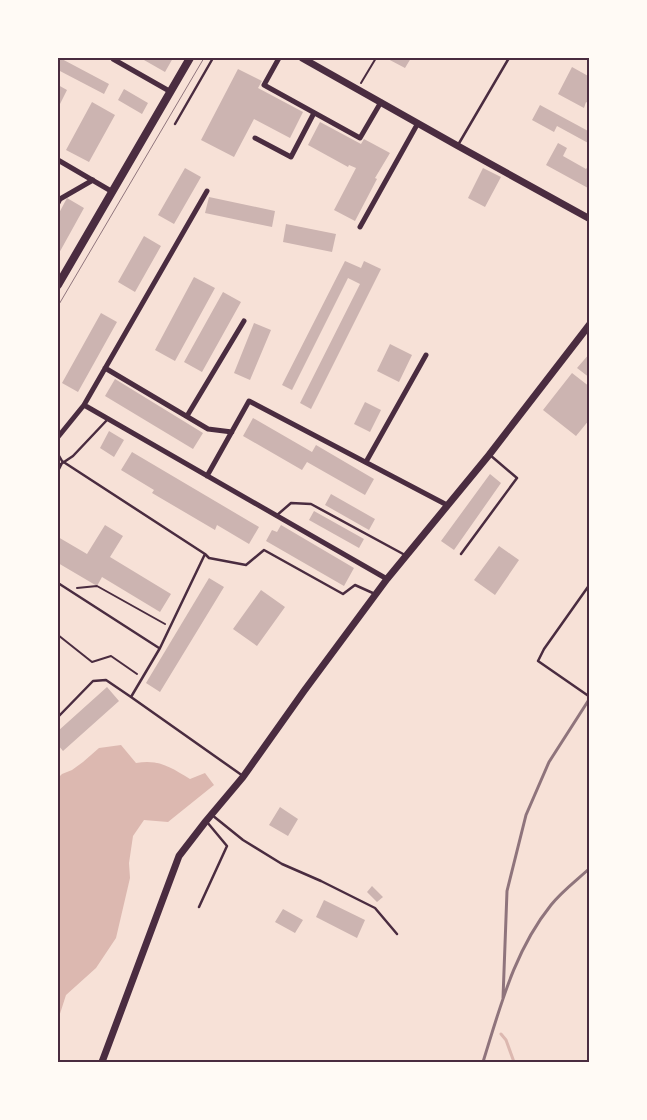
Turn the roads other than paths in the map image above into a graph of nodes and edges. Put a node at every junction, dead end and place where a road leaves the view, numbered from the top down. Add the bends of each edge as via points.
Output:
1 (113, 58) edge
2 (190, 58) edge
3 (213, 58) edge
4 (279, 58) edge
5 (302, 58) edge
6 (510, 58) edge
7 (171, 92) junction
8 (381, 102) junction
9 (314, 113) junction
10 (418, 123) junction
11 (175, 124) dead end
12 (255, 138) dead end
13 (458, 146) junction
14 (58, 160) edge
15 (93, 180) junction
16 (111, 191) junction
17 (207, 191) dead end
18 (58, 204) edge
19 (590, 219) edge
20 (360, 227) dead end
21 (58, 285) edge
22 (244, 321) dead end
23 (590, 324) edge
24 (426, 355) dead end
25 (105, 368) junction
26 (84, 405) junction
27 (187, 416) junction
28 (107, 420) junction
29 (232, 432) junction
30 (58, 437) edge
31 (58, 454) edge
32 (489, 454) junction
33 (62, 461) junction
34 (366, 462) junction
35 (58, 466) edge
36 (58, 471) edge
37 (207, 476) junction
38 (447, 505) junction
39 (276, 516) junction
40 (204, 554) junction
41 (461, 554) dead end
42 (406, 555) junction
43 (387, 579) junction
44 (58, 582) edge
45 (590, 584) edge
46 (376, 594) junction
47 (160, 648) junction
48 (131, 697) junction
49 (590, 697) edge
50 (58, 717) edge
51 (244, 777) junction
52 (211, 814) junction
53 (206, 821) junction
54 (199, 906) dead end
55 (397, 934) dead end
56 (102, 1062) edge

1 - 7 street
2 - 7 main road
3 - 11 lane
4 - 9 street via 264,85
5 - 8 street
6 - 13 lane
7 - 16 main road
8 - 9 street via 360,138
8 - 10 street
9 - 12 street via 291,157
10 - 13 street
10 - 20 street
13 - 19 street
14 - 15 street
15 - 16 street
15 - 18 street via 60,199
16 - 21 main road
17 - 25 street
22 - 27 street
23 - 32 street
24 - 34 street
25 - 26 street
25 - 27 street
26 - 28 street
26 - 30 street
27 - 29 street via 208,429
28 - 33 lane via 73,456
28 - 37 street
29 - 34 street via 249,401
29 - 37 street
31 - 33 lane
32 - 38 street
32 - 41 lane via 517,478
33 - 35 lane
33 - 36 lane
33 - 40 lane
34 - 38 street
37 - 39 street
38 - 42 street
39 - 42 lane via 291,503 311,504
39 - 43 street
40 - 46 lane via 209,558 246,565 264,550 343,594 355,585
40 - 47 lane
42 - 43 street
43 - 46 street
44 - 47 lane
45 - 49 lane via 538,661
46 - 51 street
47 - 48 lane
48 - 50 lane via 106,680 93,681
48 - 51 lane
51 - 52 street
52 - 53 street
52 - 55 lane via 243,840 282,864 375,908
53 - 54 lane via 227,846
53 - 56 street via 179,856

